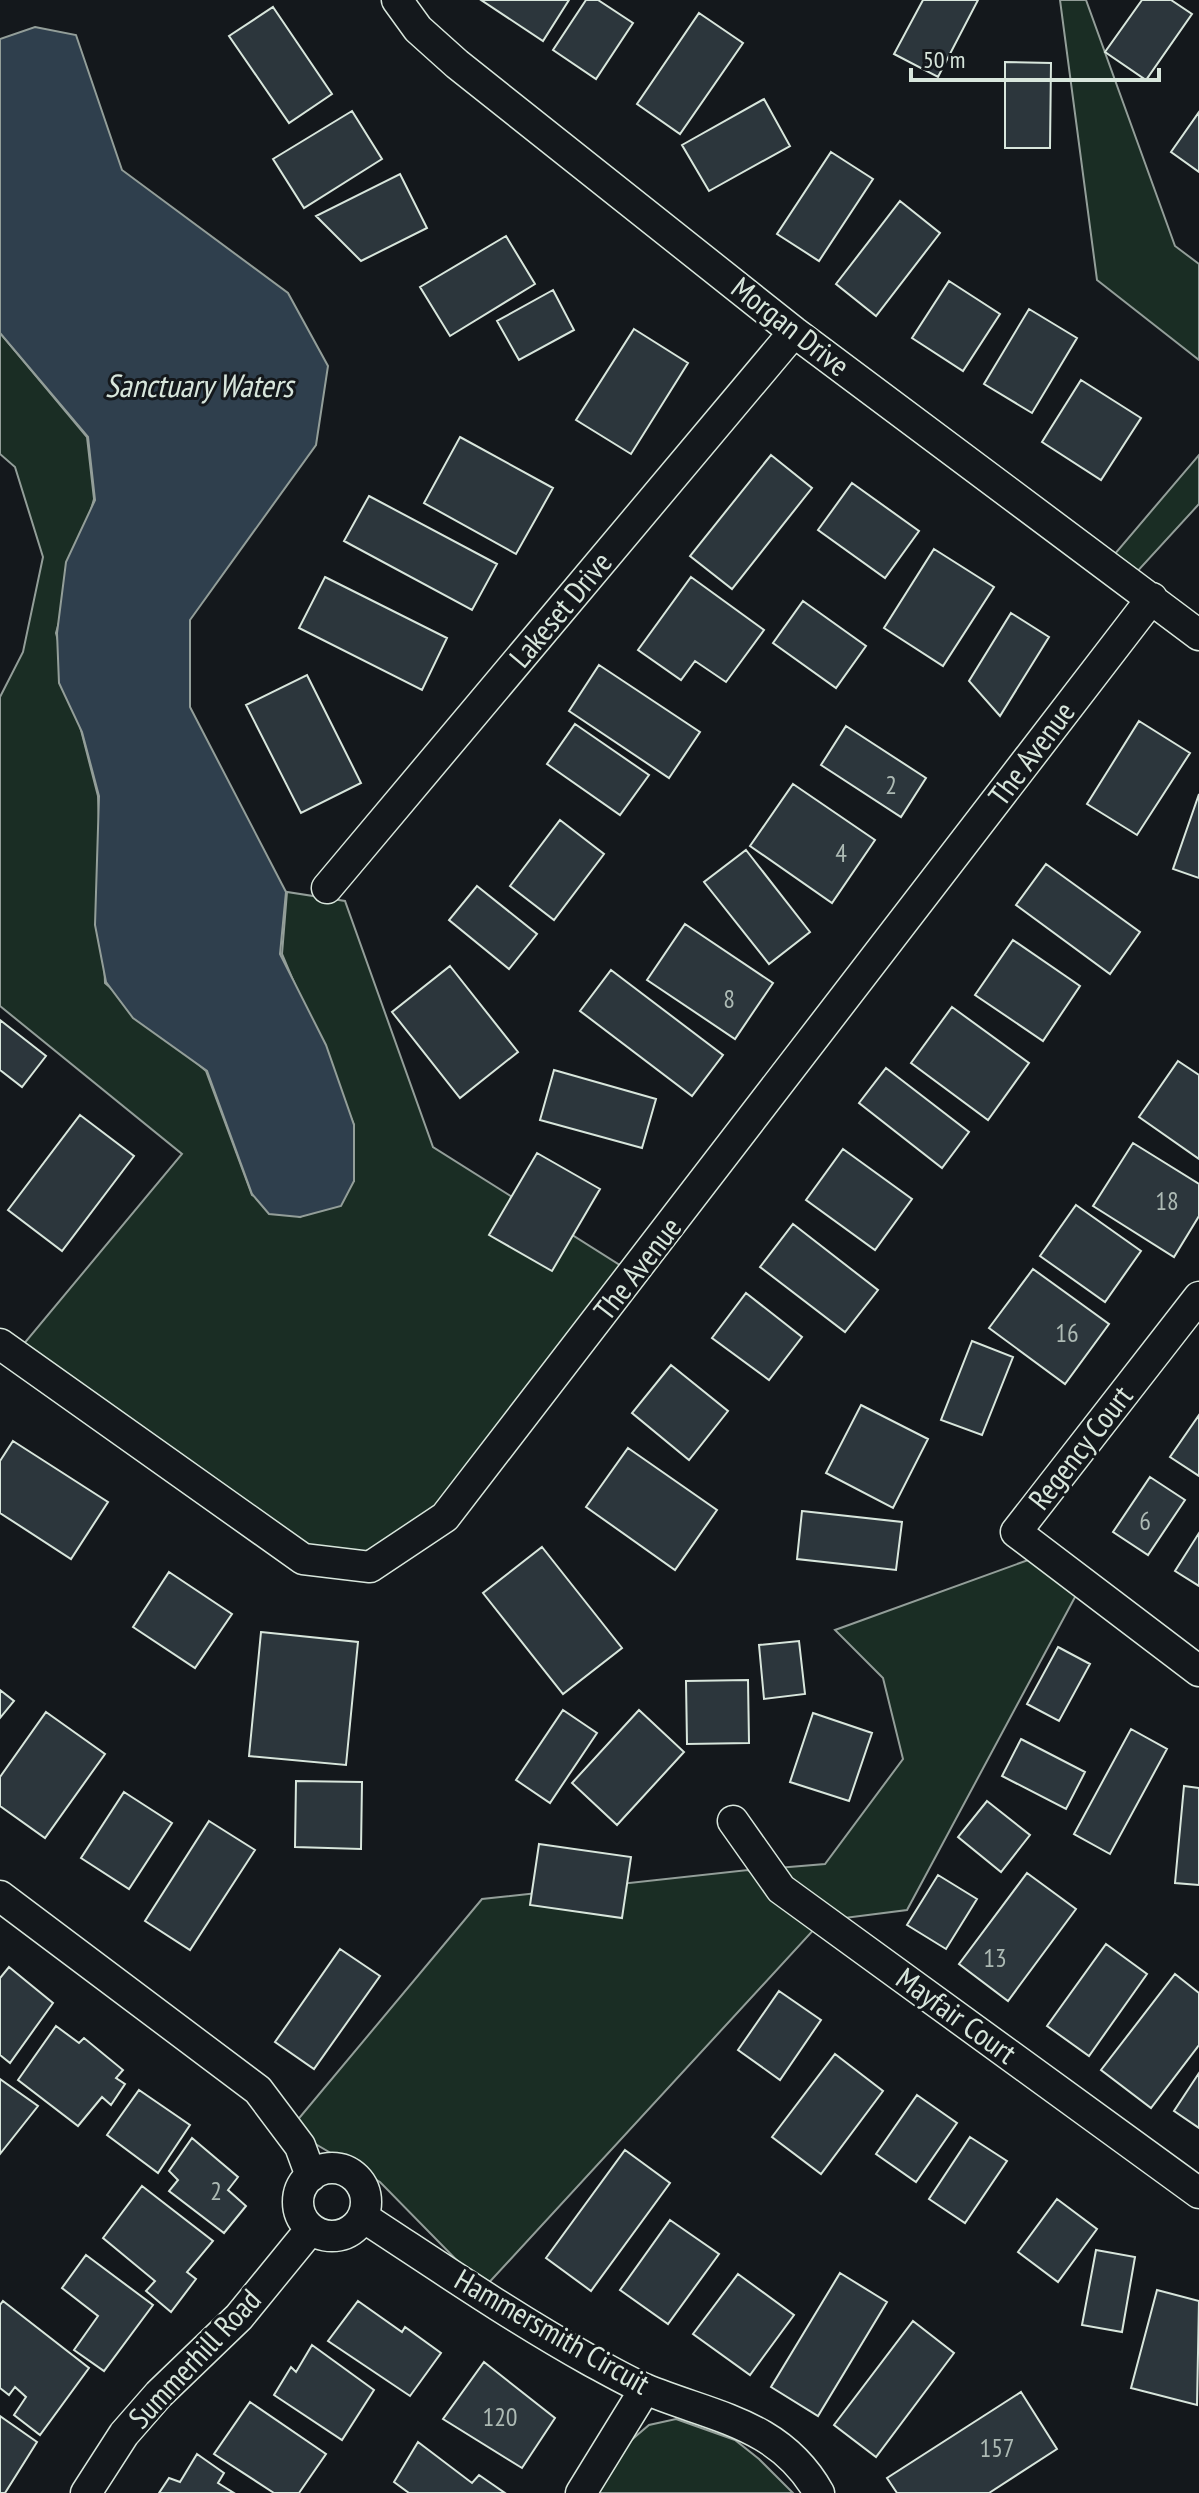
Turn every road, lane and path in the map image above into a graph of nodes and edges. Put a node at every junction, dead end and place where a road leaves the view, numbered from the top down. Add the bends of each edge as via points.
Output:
1 (397, 0) edge
2 (794, 332) junction
3 (1152, 598) junction
4 (1199, 635) edge
5 (327, 888) dead end
6 (1199, 1297) edge
7 (0, 1344) edge
8 (1199, 1671) edge
9 (733, 1821) dead end
10 (0, 1896) edge
11 (311, 2176) junction
12 (1199, 2193) edge
13 (363, 2217) junction
14 (310, 2230) junction
15 (645, 2389) junction
16 (86, 2493) edge
17 (581, 2493) edge
18 (819, 2493) edge

1 - 2 street, Morgan Drive via 418,29 457,64
2 - 3 street, Morgan Drive
2 - 5 street, Lakeset Drive
3 - 4 street, Morgan Drive
3 - 7 street, The Avenue via 445,1517 370,1567 303,1559
6 - 8 street, Regency Court via 1016,1532
9 - 12 street, Mayfair Court via 781,1889
10 - 11 street via 258,2090 300,2146
11 - 13 street via 326,2168 351,2175 367,2201
11 - 14 street via 300,2188 302,2218
13 - 14 street via 353,2230 334,2237
13 - 15 street, Hammersmith Circuit via 519,2319
14 - 16 street, Summerhill Road via 239,2317 124,2434
15 - 17 street
15 - 18 street, Hammersmith Circuit via 737,2420 778,2446

